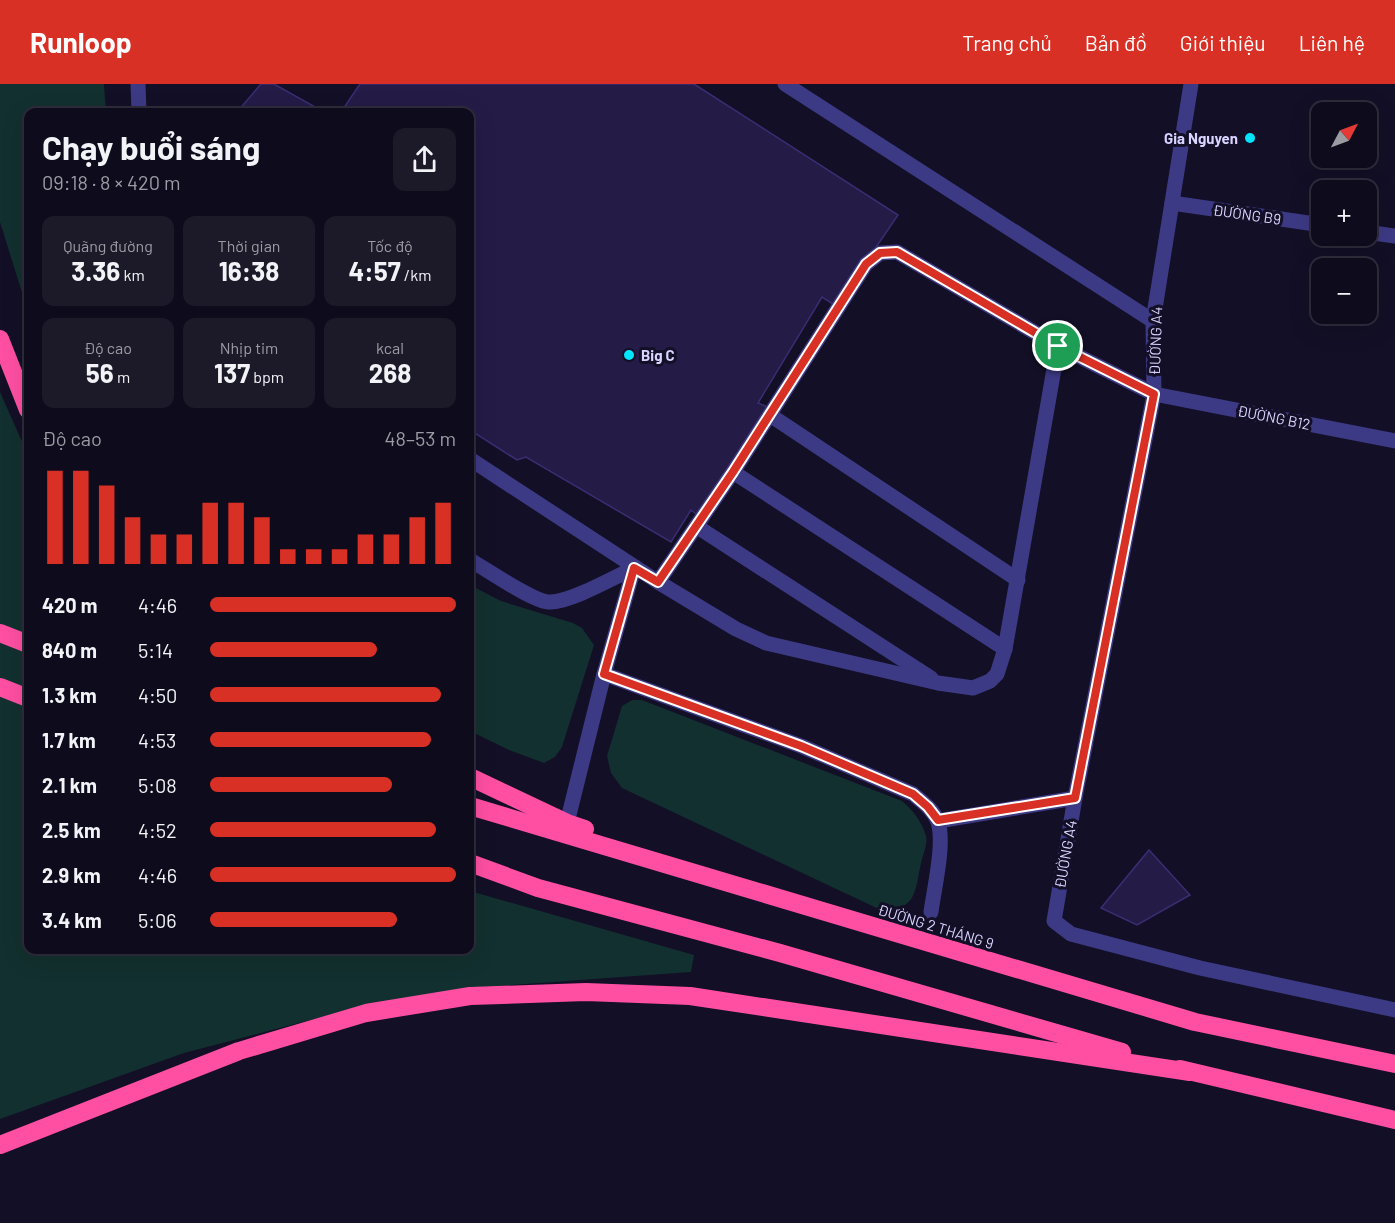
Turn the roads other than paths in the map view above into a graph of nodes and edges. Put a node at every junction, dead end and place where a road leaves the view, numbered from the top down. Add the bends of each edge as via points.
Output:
1 (138, 84) edge
2 (785, 84) edge
3 (1191, 84) edge
4 (139, 108) edge
5 (1172, 203) junction
6 (1311, 223) edge
7 (1377, 234) edge
8 (1395, 236) edge
9 (1153, 321) junction
10 (0, 339) edge
11 (1058, 346) junction
12 (1154, 394) junction
13 (24, 400) edge
14 (770, 415) junction
15 (1395, 441) edge
16 (474, 462) edge
17 (733, 472) junction
18 (696, 526) junction
19 (474, 562) edge
20 (634, 568) junction
21 (1018, 580) junction
22 (658, 582) junction
23 (0, 633) edge
24 (24, 642) edge
25 (1005, 649) junction
26 (604, 674) junction
27 (938, 683) junction
28 (0, 687) edge
29 (24, 696) edge
30 (474, 779) edge
31 (1075, 798) junction
32 (474, 807) edge
33 (938, 820) junction
34 (567, 823) junction
35 (474, 864) edge
36 (791, 901) junction
37 (931, 912) dead end
38 (1395, 1010) edge
39 (1395, 1064) edge
40 (1190, 1072) junction
41 (1395, 1120) edge
42 (0, 1145) edge

1 - 4 street
2 - 9 street
3 - 5 street, ĐƯỜNG A4
5 - 6 street, ĐƯỜNG B9
5 - 9 street, ĐƯỜNG A4
7 - 8 street
9 - 12 street, ĐƯỜNG A4
10 - 13 highway
11 - 12 street, ĐƯỜNG B12
11 - 14 street, ĐƯỜNG B12 via 897,252 880,253 866,264
11 - 21 street
12 - 15 street, ĐƯỜNG B12
12 - 31 street, ĐƯỜNG A4
14 - 17 street, ĐƯỜNG B12
14 - 21 street
16 - 20 street
17 - 18 street, ĐƯỜNG B12
17 - 25 street
18 - 22 street, ĐƯỜNG B12
18 - 27 street
19 - 20 street via 548,602 569,598
20 - 22 street
20 - 26 street
21 - 25 street
22 - 27 street via 766,643
23 - 24 highway
25 - 27 street via 997,674 990,681 973,688
26 - 33 street via 801,746 913,794
26 - 34 street
28 - 29 highway
30 - 34 highway
31 - 33 street
31 - 38 street, ĐƯỜNG A4 via 1054,921 1071,934 1200,968
32 - 36 highway, ĐƯỜNG 2 THÁNG 9
33 - 37 street via 941,839
34 - 36 highway
35 - 40 highway via 538,888 780,953
36 - 39 highway, ĐƯỜNG 2 THÁNG 9 via 1195,1022
40 - 41 highway
40 - 42 highway via 690,996 586,992 470,996 366,1013 239,1051

